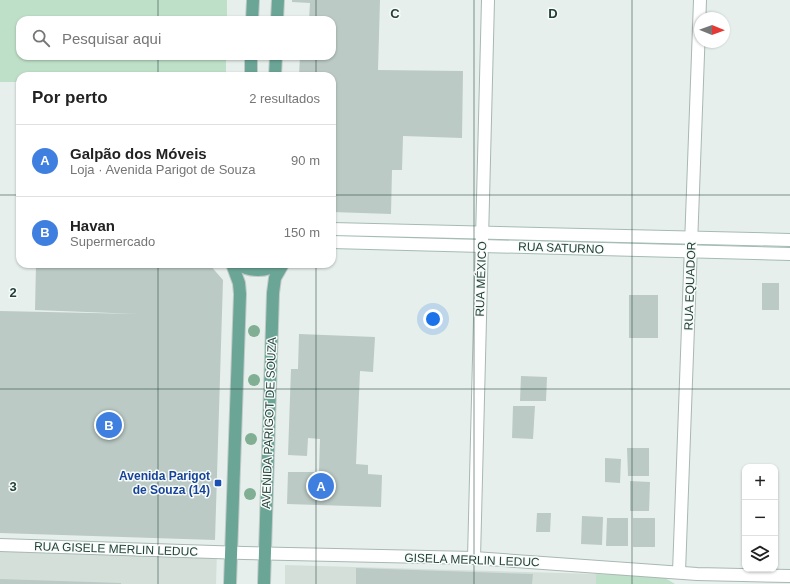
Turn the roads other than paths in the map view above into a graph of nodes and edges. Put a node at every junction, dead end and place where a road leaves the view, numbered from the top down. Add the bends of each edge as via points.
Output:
1 (253, 0) edge
2 (278, 0) edge
3 (488, 0) edge
4 (700, 0) edge
5 (252, 16) edge
6 (277, 16) edge
7 (251, 60) edge
8 (276, 60) edge
9 (251, 72) edge
10 (275, 72) edge
11 (336, 229) edge
12 (482, 232) junction
13 (692, 238) junction
14 (790, 240) edge
15 (336, 242) edge
16 (482, 245) junction
17 (692, 251) junction
18 (790, 254) edge
19 (233, 268) edge
20 (249, 268) edge
21 (273, 268) edge
22 (281, 268) edge
23 (0, 545) edge
24 (231, 553) junction
25 (265, 554) junction
26 (474, 558) junction
27 (679, 572) junction
28 (790, 576) edge
29 (230, 584) edge
30 (264, 584) edge

1 - 5 main road
2 - 6 main road
3 - 12 street, RUA MÉXICO
4 - 13 street, RUA EQUADOR
7 - 9 main road
8 - 10 main road
11 - 12 street, RUA SATURNO
12 - 13 street, RUA SATURNO
12 - 16 street, RUA MÉXICO
13 - 14 street, RUA SATURNO
13 - 17 street, RUA EQUADOR
15 - 16 street, RUA SATURNO
16 - 17 street, RUA SATURNO
16 - 26 street, RUA MÉXICO
17 - 18 street, RUA SATURNO
17 - 27 street, RUA EQUADOR
19 - 24 main road via 240,294
20 - 21 main road
22 - 25 main road, AVENIDA PARIGOT DE SOUZA via 275,278 273,293
23 - 24 street, RUA GISELE MERLIN LEDUC
24 - 25 street, RUA GISELE MERLIN LEDUC
24 - 29 main road
25 - 26 street, GISELA MERLIN LEDUC
25 - 30 main road, AVENIDA PARIGOT DE SOUZA
26 - 27 street, GISELA MERLIN LEDUC
27 - 28 street, GISELA MERLIN LEDUC

